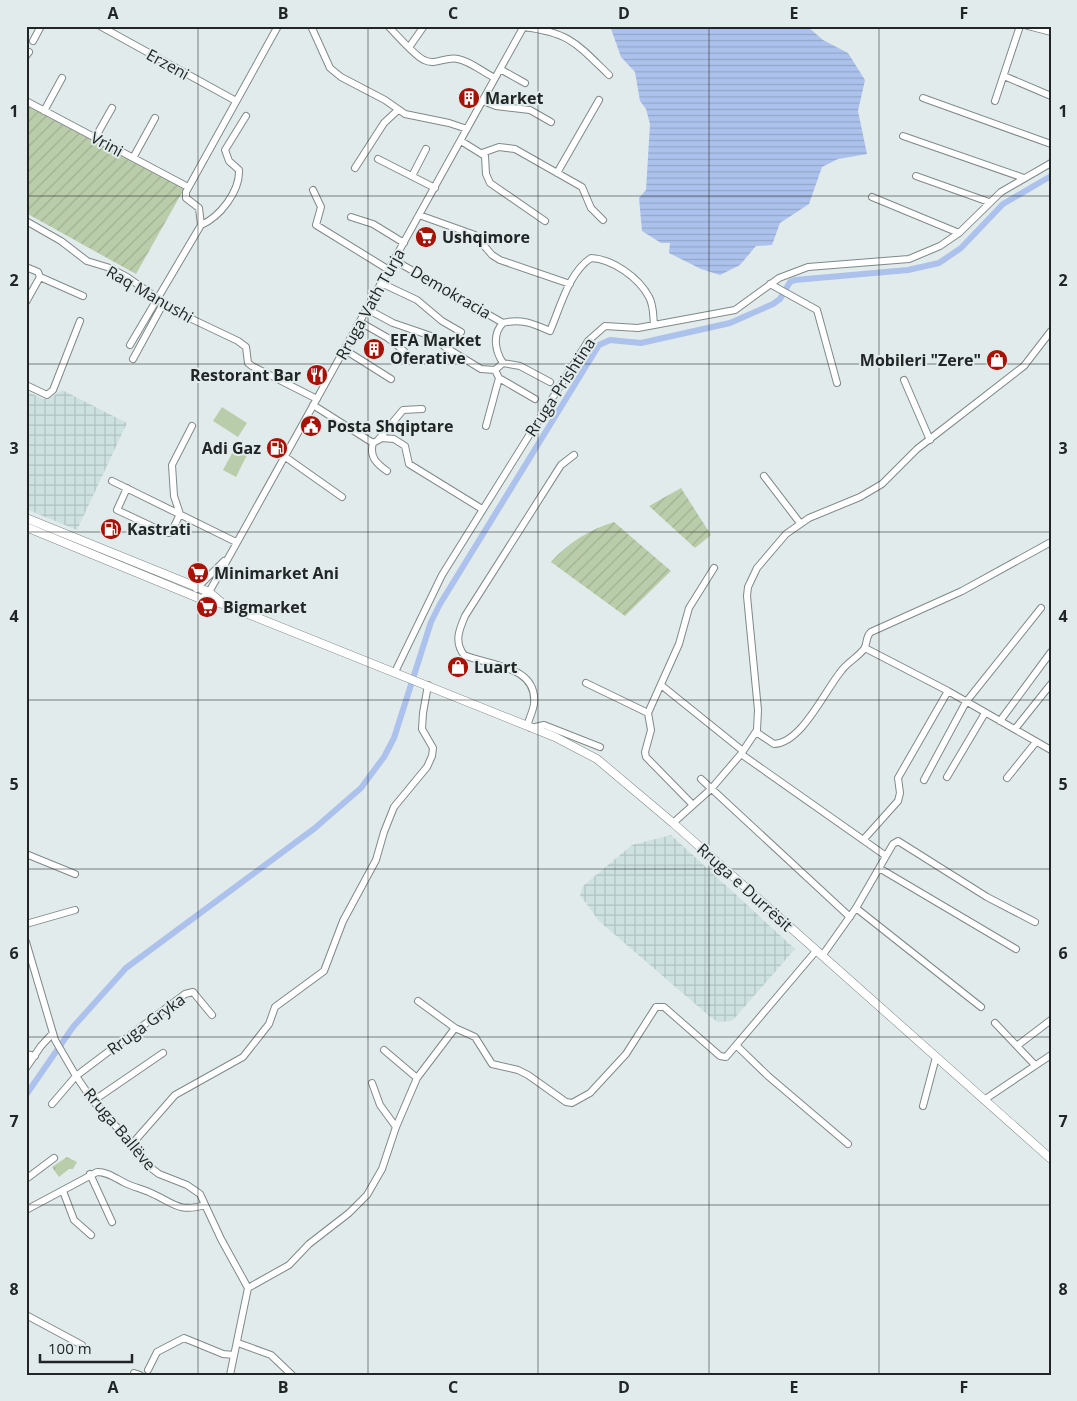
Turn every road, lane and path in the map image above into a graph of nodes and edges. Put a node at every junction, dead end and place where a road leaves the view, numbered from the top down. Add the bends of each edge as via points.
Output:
1 (41, 26) edge
2 (100, 26) edge
3 (278, 26) edge
4 (312, 26) edge
5 (388, 26) edge
6 (424, 26) edge
7 (1020, 26) edge
8 (1028, 26) edge
9 (524, 27) edge
10 (1051, 32) edge
11 (33, 42) dead end
12 (410, 46) junction
13 (500, 70) junction
14 (608, 75) dead end
15 (1004, 76) junction
16 (62, 78) dead end
17 (495, 78) junction
18 (526, 83) dead end
19 (1051, 96) edge
20 (923, 98) dead end
21 (599, 100) dead end
22 (26, 101) edge
23 (236, 101) junction
24 (483, 101) junction
25 (995, 101) dead end
26 (112, 108) dead end
27 (398, 110) junction
28 (44, 111) junction
29 (246, 116) dead end
30 (155, 118) dead end
31 (551, 122) dead end
32 (467, 129) junction
33 (903, 136) dead end
34 (95, 138) junction
35 (461, 141) junction
36 (1051, 144) edge
37 (426, 149) dead end
38 (482, 153) junction
39 (133, 158) junction
40 (378, 159) dead end
41 (1051, 163) edge
42 (355, 168) dead end
43 (557, 173) junction
44 (412, 176) junction
45 (916, 176) dead end
46 (1024, 178) junction
47 (188, 187) junction
48 (435, 188) junction
49 (313, 190) dead end
50 (872, 196) dead end
51 (989, 202) junction
52 (419, 215) junction
53 (351, 217) dead end
54 (603, 220) dead end
55 (26, 221) edge
56 (545, 221) dead end
57 (201, 225) junction
58 (959, 233) junction
59 (404, 243) junction
60 (394, 260) junction
61 (26, 267) edge
62 (389, 270) junction
63 (40, 277) junction
64 (381, 283) junction
65 (570, 284) junction
66 (770, 284) junction
67 (83, 296) dead end
68 (27, 300) edge
69 (160, 302) junction
70 (366, 309) junction
71 (80, 320) dead end
72 (360, 322) junction
73 (503, 323) junction
74 (654, 325) junction
75 (1051, 331) edge
76 (461, 332) dead end
77 (130, 345) dead end
78 (345, 350) junction
79 (404, 351) dead end
80 (133, 359) dead end
81 (503, 363) junction
82 (495, 370) junction
83 (499, 378) junction
84 (392, 379) dead end
85 (904, 380) dead end
86 (550, 382) dead end
87 (837, 383) dead end
88 (26, 385) edge
89 (317, 399) junction
90 (535, 399) dead end
91 (313, 406) junction
92 (422, 409) dead end
93 (192, 426) dead end
94 (486, 426) dead end
95 (930, 440) junction
96 (376, 441) junction
97 (574, 454) dead end
98 (284, 456) junction
99 (387, 471) dead end
100 (764, 476) dead end
101 (112, 481) dead end
102 (127, 488) junction
103 (342, 497) dead end
104 (482, 509) junction
105 (180, 514) junction
106 (26, 518) edge
107 (800, 523) junction
108 (26, 527) edge
109 (236, 542) junction
110 (1051, 542) edge
111 (230, 555) junction
112 (714, 568) dead end
113 (197, 588) junction
114 (209, 592) junction
115 (197, 598) junction
116 (223, 604) junction
117 (1041, 608) dead end
118 (865, 648) junction
119 (1051, 652) edge
120 (398, 674) junction
121 (586, 683) dead end
122 (1051, 684) edge
123 (427, 685) junction
124 (660, 685) junction
125 (948, 691) junction
126 (966, 702) junction
127 (648, 713) junction
128 (985, 713) junction
129 (1000, 721) junction
130 (529, 727) junction
131 (1015, 729) junction
132 (756, 732) junction
133 (1036, 742) junction
134 (600, 747) dead end
135 (1051, 750) edge
136 (742, 753) junction
137 (947, 777) dead end
138 (1008, 778) dead end
139 (701, 779) dead end
140 (924, 780) dead end
141 (711, 789) junction
142 (693, 805) junction
143 (673, 823) junction
144 (864, 839) junction
145 (26, 854) edge
146 (886, 856) junction
147 (879, 868) junction
148 (75, 874) dead end
149 (856, 908) junction
150 (75, 910) dead end
151 (850, 917) junction
152 (1035, 922) dead end
153 (26, 924) edge
154 (26, 942) edge
155 (1016, 949) dead end
156 (27, 950) edge
157 (819, 953) junction
158 (418, 1001) dead end
159 (981, 1008) dead end
160 (212, 1015) dead end
161 (1051, 1020) edge
162 (995, 1023) dead end
163 (455, 1028) junction
164 (54, 1036) junction
165 (1018, 1045) junction
166 (737, 1046) junction
167 (384, 1050) dead end
168 (163, 1053) dead end
169 (26, 1054) edge
170 (1051, 1055) edge
171 (35, 1056) junction
172 (936, 1057) junction
173 (1034, 1064) junction
174 (26, 1068) edge
175 (76, 1076) junction
176 (417, 1078) junction
177 (372, 1083) dead end
178 (984, 1100) junction
179 (93, 1102) junction
180 (52, 1104) dead end
181 (923, 1106) dead end
182 (396, 1127) junction
183 (132, 1144) junction
184 (848, 1144) dead end
185 (54, 1158) dead end
186 (1051, 1159) edge
187 (90, 1174) junction
188 (26, 1179) edge
189 (63, 1191) junction
190 (206, 1205) junction
191 (26, 1210) edge
192 (112, 1222) dead end
193 (91, 1234) dead end
194 (248, 1288) junction
195 (26, 1315) edge
196 (238, 1343) junction
197 (82, 1345) dead end
198 (234, 1355) junction
199 (148, 1370) dead end
200 (230, 1375) edge
201 (292, 1375) edge

1 - 11 street
2 - 23 street, Erzeni
3 - 23 street
4 - 27 street via 330,68
5 - 12 street
6 - 12 street
7 - 15 street
8 - 10 street
9 - 13 street, Rruga Vath Turja
9 - 14 street via 551,31 570,39
12 - 17 street via 416,56 425,61 436,63 456,58
13 - 17 street, Rruga Vath Turja
13 - 18 street
15 - 19 street
15 - 25 street
16 - 28 street
17 - 24 street, Rruga Vath Turja
20 - 36 street
21 - 43 street
22 - 28 street, Vrini
23 - 47 street
24 - 31 street via 530,110
24 - 32 street, Rruga Vath Turja
26 - 34 street
27 - 32 street
27 - 42 street via 384,123
28 - 34 street, Vrini
29 - 57 street via 225,150 229,161 239,170 240,178 225,206 212,220
30 - 39 street
32 - 35 street, Rruga Vath Turja
33 - 46 street
34 - 39 street, Vrini
35 - 38 street
35 - 48 street, Rruga Vath Turja
37 - 44 street
38 - 43 street via 499,147 512,148
38 - 56 street via 490,183
39 - 47 street, Vrini
40 - 44 street
41 - 46 street, Rruga Prishtina
43 - 54 street via 582,187 591,208
44 - 48 street
45 - 51 street
46 - 51 street, Rruga Prishtina
47 - 57 street via 186,198 199,208
48 - 52 street, Rruga Vath Turja
49 - 62 street via 321,207 316,225
50 - 58 street
51 - 58 street, Rruga Prishtina
52 - 59 street, Rruga Vath Turja
52 - 65 street via 476,235 500,260
53 - 59 street via 373,224
55 - 69 street, Raq Manushi via 88,261 127,277
57 - 69 street
58 - 66 street, Rruga Prishtina via 940,246 910,259 808,267 786,274
59 - 60 street, Rruga Vath Turja
60 - 62 street, Rruga Vath Turja
60 - 73 street, Demokracia
61 - 63 street via 38,272
62 - 64 street, Rruga Vath Turja
63 - 67 street
63 - 68 street
64 - 70 street, Rruga Vath Turja
64 - 76 street via 417,300
65 - 73 street via 550,332 526,321
65 - 74 street via 591,258 608,261 637,281 645,291 653,308
66 - 74 street, Rruga Prishtina via 734,310
66 - 87 street via 817,310
69 - 77 street
69 - 80 street
69 - 89 street, Raq Manushi via 238,341 248,350 247,358 252,366
70 - 72 street, Rruga Vath Turja
70 - 82 street via 434,337 481,369
71 - 88 street via 53,390 47,395
72 - 78 street, Rruga Vath Turja
72 - 79 street
73 - 81 street, Demokracia via 496,338
74 - 104 street, Rruga Prishtina via 638,328 605,326 593,334
75 - 95 street via 1024,366
78 - 84 street
78 - 89 street, Rruga Vath Turja
81 - 82 street
81 - 86 street via 520,366
82 - 83 street
83 - 90 street
83 - 94 street
85 - 95 street
89 - 91 street, Rruga Vath Turja
91 - 96 street
91 - 98 street, Rruga Vath Turja
92 - 96 street via 403,410
93 - 105 street via 172,465 174,496
95 - 107 street via 873,491
96 - 99 street via 374,460
96 - 104 street via 388,438 401,443 407,449 409,464
97 - 130 street via 561,465 465,616 459,632 458,644 464,655 519,673 528,681 534,704
98 - 103 street
98 - 109 street, Rruga Vath Turja
100 - 107 street
101 - 102 street
102 - 105 street
102 - 105 street via 117,508 119,511 168,534
104 - 120 street, Rruga Prishtina via 442,575
105 - 109 street
106 - 113 main road
107 - 132 street via 769,552 748,587 758,710
108 - 115 main road
109 - 111 street, Rruga Vath Turja
110 - 118 street via 962,591 878,628 868,635
111 - 113 street, Rruga Vath Turja
111 - 114 street, Rruga Vath Turja
112 - 124 street via 691,602 679,644
113 - 114 main road
113 - 115 street
114 - 115 street, Rruga Vath Turja
114 - 116 main road
115 - 116 main road
116 - 120 main road, Rruga e Durrësit
117 - 126 street
118 - 125 street
118 - 132 street via 843,669 789,740 774,744
119 - 129 street
120 - 123 main road, Rruga e Durrësit
121 - 127 street
122 - 131 street
123 - 130 main road, Rruga e Durrësit
123 - 183 street via 422,729 433,748 432,756 427,767 394,807 376,860 343,921 324,971 275,1007 269,1024 243,1057 175,1095
124 - 127 street
124 - 136 street
125 - 126 street
125 - 144 street via 898,778 898,801
126 - 128 street
126 - 140 street
127 - 142 street via 651,730 646,757
128 - 129 street
128 - 137 street
129 - 131 street
130 - 134 street via 544,725
130 - 143 main road, Rruga e Durrësit via 597,759
131 - 133 street
132 - 136 street
133 - 135 street
133 - 138 street
136 - 141 street
136 - 144 street
139 - 141 street
141 - 142 street
141 - 151 street
142 - 143 street
143 - 157 main road, Rruga e Durrësit
144 - 146 street
145 - 148 street
146 - 147 street
146 - 152 street via 893,844 901,841 987,897
147 - 149 street
147 - 155 street
149 - 151 street
149 - 159 street
150 - 153 street
151 - 157 street
154 - 156 street, Rruga Ballëve
156 - 164 street, Rruga Ballëve
157 - 166 street
157 - 172 main road, Rruga e Durrësit
158 - 163 street
160 - 175 street, Rruga Gryka via 196,994 189,992
161 - 165 street
162 - 165 street
163 - 166 street via 475,1038 492,1064 528,1075 572,1104 590,1093 626,1054 656,1007 664,1007 720,1056 726,1057
163 - 176 street
164 - 171 street via 41,1046
164 - 175 street, Rruga Ballëve
165 - 173 street
166 - 184 street
167 - 176 street
168 - 179 street
169 - 171 street
170 - 173 street
171 - 174 street
172 - 178 main road, Rruga e Durrësit
172 - 181 street
173 - 178 street
175 - 179 street, Rruga Ballëve
175 - 180 street
176 - 182 street
177 - 182 street via 380,1105
178 - 186 main road, Rruga e Durrësit
179 - 183 street, Rruga Ballëve
182 - 194 street via 382,1169 367,1195 289,1265
183 - 190 street, Rruga Ballëve via 153,1170 187,1185 200,1194
185 - 188 street
187 - 189 street
187 - 190 street via 103,1172 180,1208
187 - 192 street
189 - 191 street
189 - 193 street via 74,1220
190 - 194 street, Rruga Ballëve
194 - 196 street
195 - 197 street
196 - 198 street
196 - 201 street via 271,1355
198 - 199 street via 182,1338 158,1351
198 - 200 street

